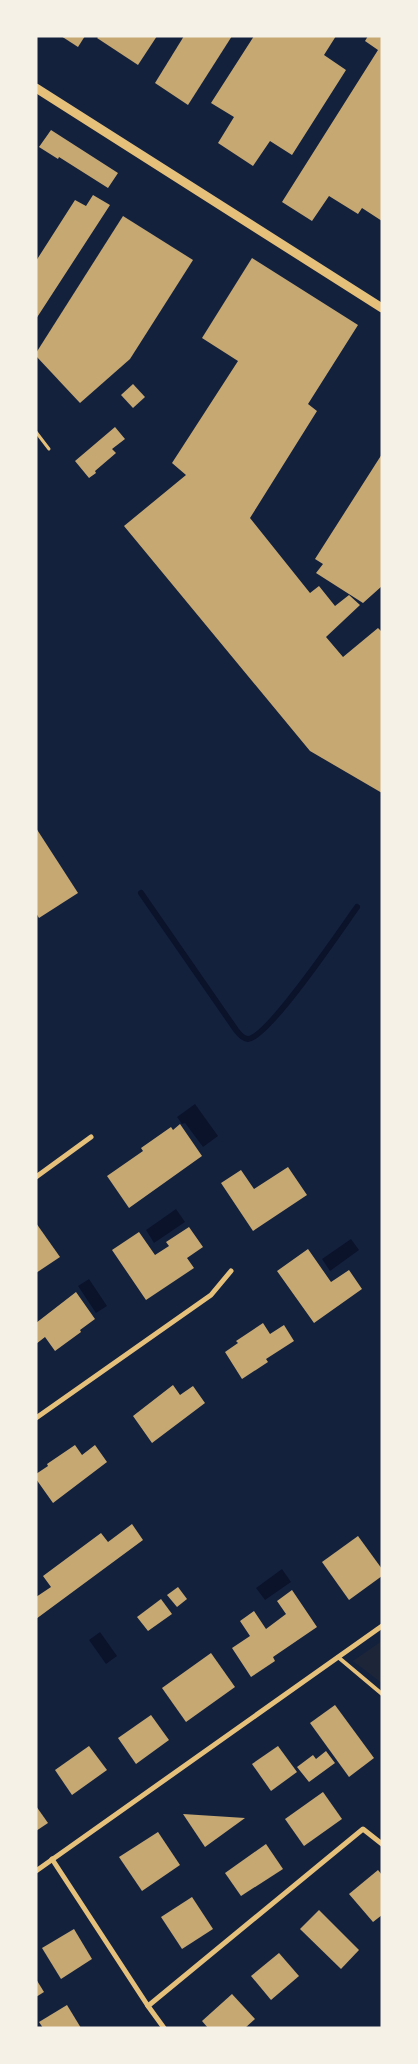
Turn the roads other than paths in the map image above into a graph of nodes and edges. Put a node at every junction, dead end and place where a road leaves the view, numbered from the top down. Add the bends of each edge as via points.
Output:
1 (36, 88) edge
2 (382, 308) edge
3 (91, 1137) dead end
4 (36, 1177) edge
5 (231, 1271) dead end
6 (36, 1418) edge
7 (382, 1626) edge
8 (337, 1657) junction
9 (382, 1694) edge
10 (382, 1844) edge
11 (52, 1859) junction
12 (36, 1871) edge
13 (148, 2006) junction
14 (164, 2028) edge

1 - 2 street
3 - 4 street
5 - 6 street via 211,1295
7 - 8 street
8 - 9 lane
8 - 11 street
10 - 13 street via 363,1829
11 - 12 street
11 - 13 street
13 - 14 street

